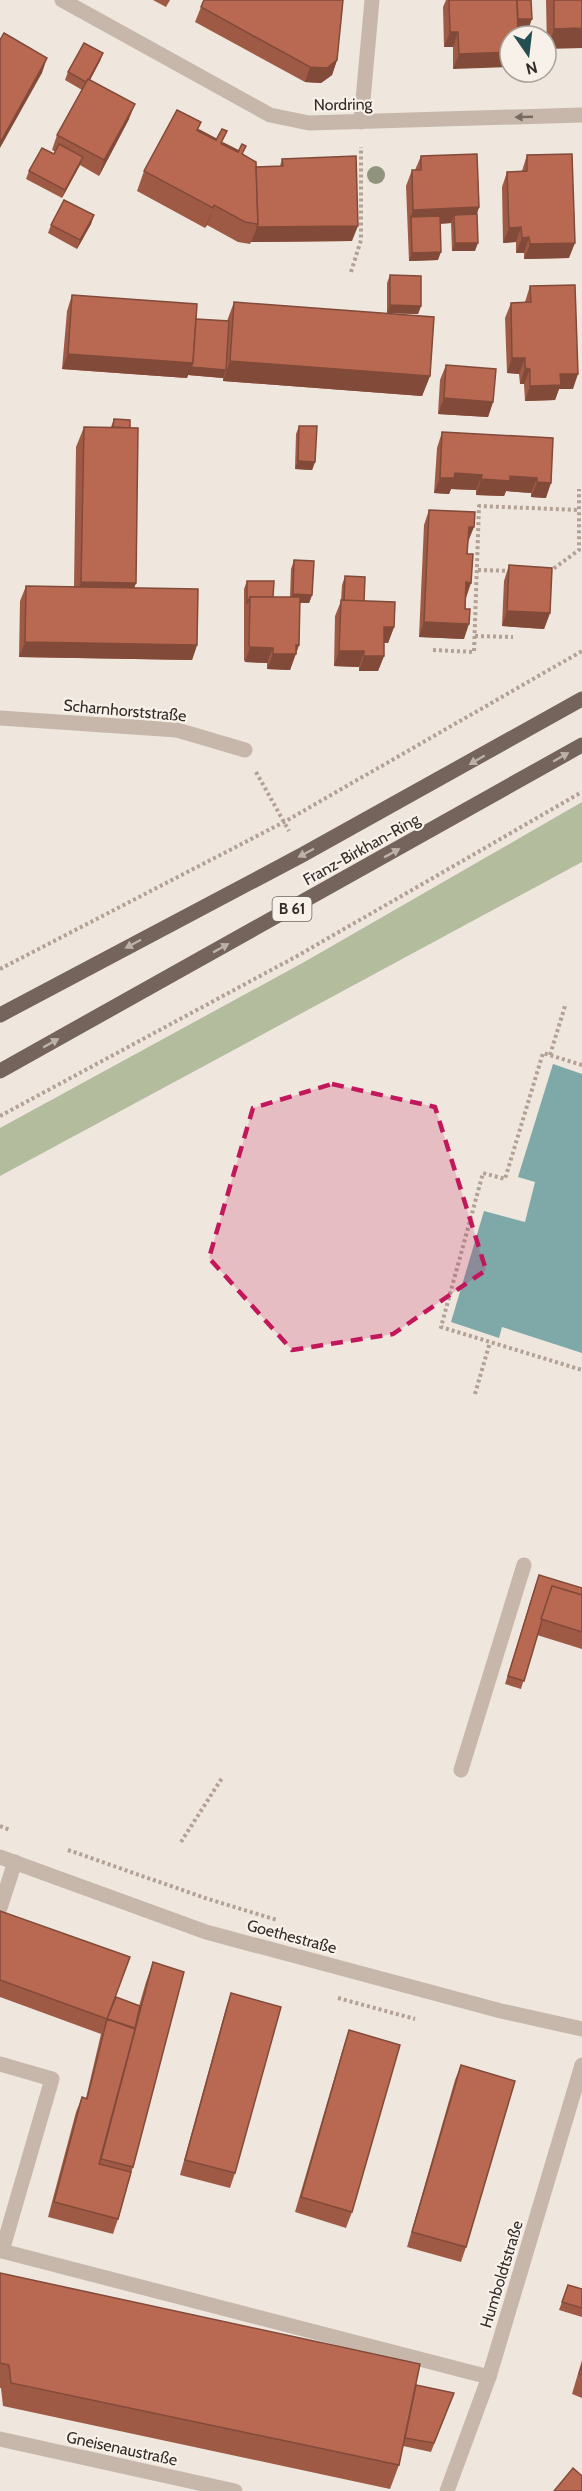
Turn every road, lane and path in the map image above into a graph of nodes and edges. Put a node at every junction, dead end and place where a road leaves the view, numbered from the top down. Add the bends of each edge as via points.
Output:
1 (62, 0) edge
2 (372, 0) edge
3 (582, 115) edge
4 (361, 122) junction
5 (351, 272) dead end
6 (579, 489) dead end
7 (579, 510) junction
8 (478, 570) junction
9 (514, 571) edge
10 (538, 572) edge
11 (475, 636) junction
12 (513, 637) dead end
13 (433, 650) dead end
14 (582, 651) edge
15 (582, 699) edge
16 (0, 718) edge
17 (582, 744) edge
18 (244, 750) joint
19 (582, 792) edge
20 (284, 822) junction
21 (302, 855) junction
22 (0, 969) edge
23 (565, 1006) dead end
24 (0, 1015) edge
25 (550, 1055) junction
26 (582, 1065) edge
27 (0, 1071) edge
28 (0, 1116) edge
29 (490, 1342) junction
30 (582, 1370) edge
31 (475, 1394) dead end
32 (524, 1565) dead end
33 (461, 1770) dead end
34 (222, 1778) dead end
35 (0, 1826) edge
36 (19, 1833) dead end
37 (181, 1842) dead end
38 (63, 1848) dead end
39 (0, 1857) edge
40 (15, 1862) junction
41 (0, 1908) edge
42 (284, 1923) dead end
43 (582, 2029) edge
44 (0, 2064) edge
45 (582, 2065) edge
46 (1, 2251) edge
47 (489, 2377) junction
48 (0, 2439) edge
49 (235, 2491) edge
50 (447, 2491) edge

1 - 4 street, Nordring via 270,115 309,123
2 - 4 street
3 -> 4 street, Nordring
4 - 5 path via 362,240
6 - 7 path
7 - 8 path via 479,506
7 - 10 path via 579,550 550,572
8 - 9 path
8 - 11 path
11 - 12 path
11 - 13 path via 474,652
14 - 20 path
15 -> 21 main road, Franz-Birkhan-Ring / B 61
16 - 18 street, Scharnhorststraße via 177,730
27 -> 17 main road, Franz-Birkhan-Ring / B 61
18 - 20 path
19 - 28 path via 299,955
20 - 21 path
20 - 22 path
21 -> 24 main road, Franz-Birkhan-Ring / B 61
23 - 25 path
25 - 26 path
25 - 29 path via 543,1053 505,1179 483,1173 441,1327
29 - 30 path
29 - 31 path
32 - 33 street
34 - 37 path
35 - 36 path
38 - 42 path
39 - 40 street, Goethestraße
40 - 41 street
40 - 43 street, Goethestraße via 206,1932
44 - 46 street via 52,2079
45 - 47 street, Humboldtstraße
46 - 47 street
47 - 50 street, Humboldtstraße
48 - 49 street, Gneisenaustraße

